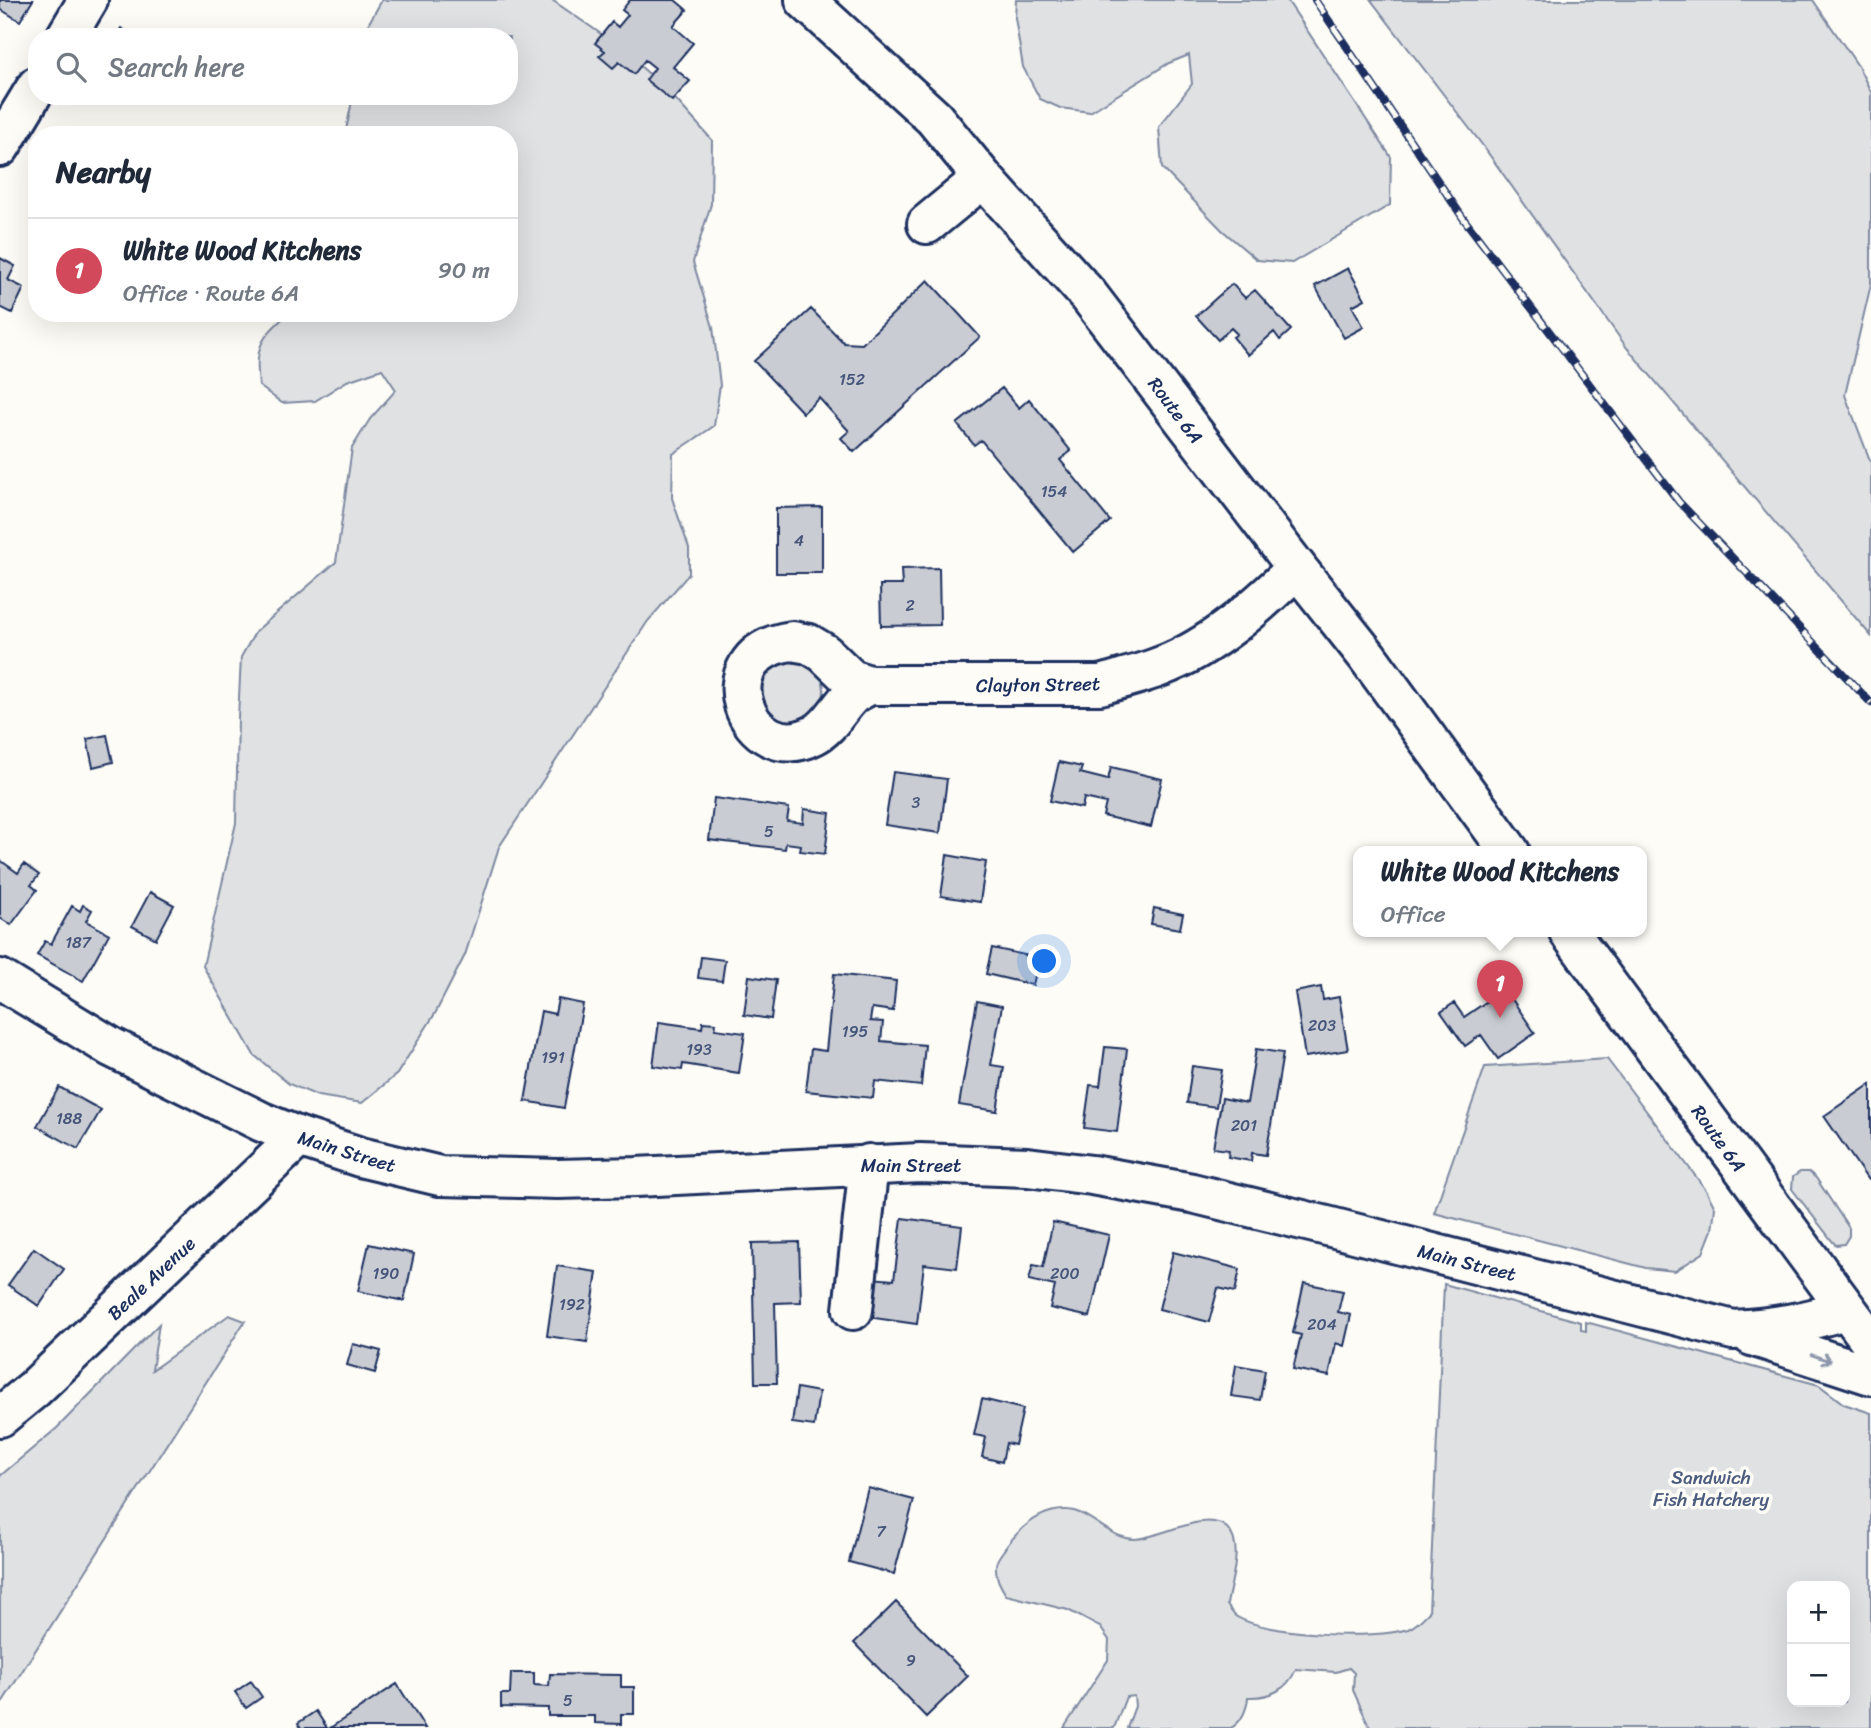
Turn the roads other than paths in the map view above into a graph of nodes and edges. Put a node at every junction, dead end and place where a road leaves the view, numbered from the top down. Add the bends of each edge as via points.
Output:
1 (89, 0) edge
2 (805, 0) edge
3 (72, 28) edge
4 (28, 101) edge
5 (0, 147) edge
6 (983, 178) junction
7 (927, 225) dead end
8 (1297, 568) junction
9 (869, 685) dead end
10 (1506, 846) edge
11 (1573, 937) edge
12 (0, 979) edge
13 (299, 1137) junction
14 (869, 1164) junction
15 (1858, 1307) edge
16 (853, 1310) dead end
17 (1733, 1330) junction
18 (1871, 1342) edge
19 (1871, 1375) edge
20 (0, 1417) edge

1 - 3 main road
2 - 6 main road, Route 6A via 934,118
4 - 5 main road
6 - 7 main road
6 - 8 main road, Route 6A via 1089,296
8 - 9 main road, Clayton Street via 1219,634 1164,666 1131,677 1100,685
8 - 10 main road, Route 6A
11 - 15 main road, Route 6A
12 - 13 main road, Main Street via 110,1047
13 - 14 main road, Main Street via 440,1176 636,1177
13 - 20 main road, Beale Avenue
14 - 16 main road
14 - 17 main road, Main Street via 1027,1167 1143,1183
15 - 17 main road, Main Street via 1802,1323
15 - 18 main road, Route 6A
17 -> 19 main road

